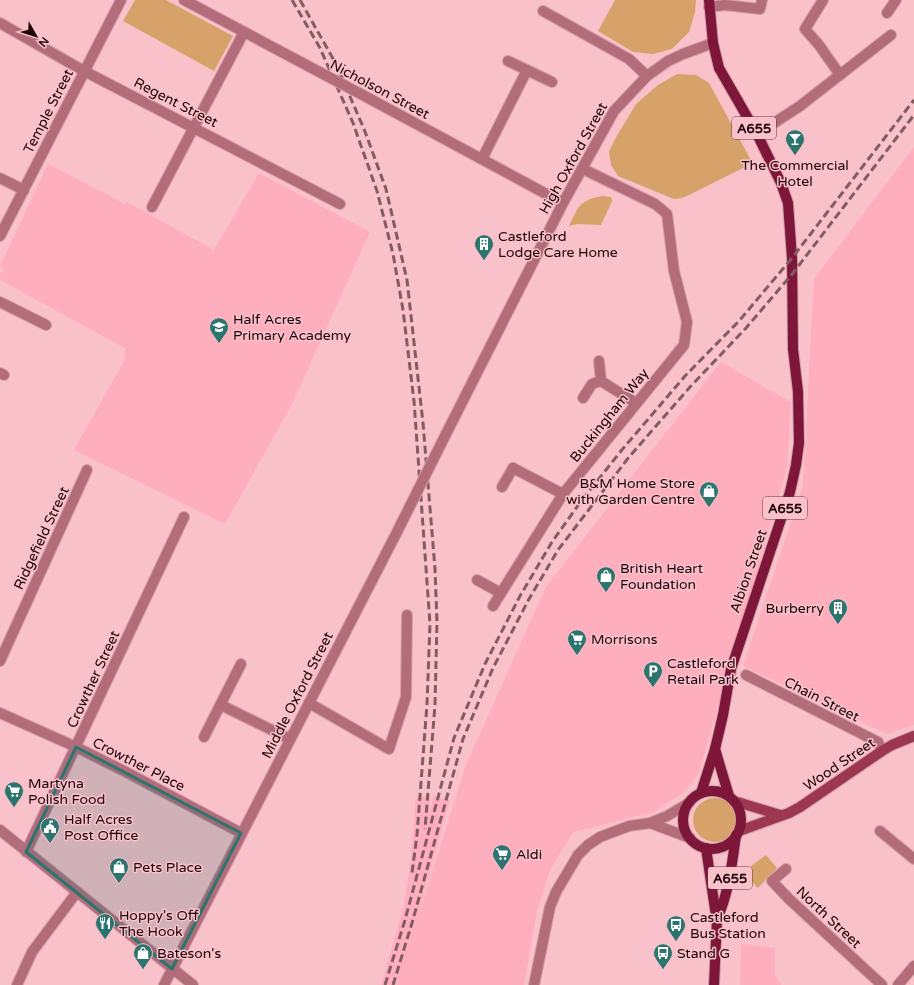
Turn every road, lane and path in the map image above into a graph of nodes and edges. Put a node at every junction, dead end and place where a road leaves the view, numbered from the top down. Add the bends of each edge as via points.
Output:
1 (120, 0) edge
2 (184, 0) edge
3 (762, 0) edge
4 (823, 0) edge
5 (896, 0) edge
6 (709, 4) edge
7 (543, 11) dead end
8 (886, 13) dead end
9 (0, 23) edge
10 (244, 32) junction
11 (891, 35) dead end
12 (713, 43) junction
13 (508, 61) dead end
14 (527, 70) junction
15 (84, 71) junction
16 (840, 75) junction
17 (647, 76) junction
18 (552, 82) dead end
19 (194, 127) junction
20 (757, 134) junction
21 (482, 159) junction
22 (582, 169) junction
23 (0, 178) edge
24 (24, 190) junction
25 (563, 203) junction
26 (340, 204) dead end
27 (152, 207) dead end
28 (0, 236) edge
29 (0, 302) edge
30 (46, 324) dead end
31 (599, 361) dead end
32 (601, 381) junction
33 (583, 398) dead end
34 (636, 403) junction
35 (446, 434) joint
36 (87, 470) dead end
37 (502, 487) dead end
38 (563, 494) junction
39 (184, 517) dead end
40 (477, 580) dead end
41 (501, 593) junction
42 (493, 606) dead end
43 (407, 615) dead end
44 (0, 661) edge
45 (241, 664) dead end
46 (746, 675) dead end
47 (309, 703) junction
48 (221, 705) junction
49 (0, 713) edge
50 (914, 736) edge
51 (204, 737) dead end
52 (290, 739) junction
53 (76, 747) junction
54 (715, 749) junction
55 (882, 751) junction
56 (701, 793) junction
57 (731, 799) junction
58 (689, 803) junction
59 (780, 815) junction
60 (650, 823) junction
61 (0, 830) edge
62 (880, 831) dead end
63 (241, 833) junction
64 (738, 833) junction
65 (690, 838) junction
66 (706, 848) junction
67 (26, 852) junction
68 (914, 859) edge
69 (786, 869) dead end
70 (76, 892) junction
71 (717, 919) junction
72 (914, 966) edge
73 (172, 969) junction
74 (17, 985) edge
75 (164, 985) edge
76 (193, 985) edge
77 (534, 985) edge
78 (714, 985) edge
79 (882, 985) edge
80 (898, 985) edge

1 - 15 street, Temple Street
2 - 10 street, Nicholson Street
3 - 6 street via 760,8
4 - 16 street via 805,29 819,44
5 - 8 street
6 - 12 main road, A655
7 - 17 street via 629,59
9 - 15 street, Regent Street
10 - 19 street
10 - 21 street, Nicholson Street, bridge
11 - 16 street
12 - 17 street, High Oxford Street via 668,61
12 - 20 main road, A655 via 719,68
13 - 14 street
14 - 18 street
14 - 21 street
15 - 19 street, Regent Street
15 - 24 street, Temple Street
16 - 20 street via 800,106
17 - 22 street, High Oxford Street via 614,111
19 - 26 street, Regent Street
19 - 27 street
20 - 54 main road, Albion Street / A655 via 788,203 799,442 790,492 731,669
21 - 25 street, Nicholson Street
22 - 25 street, High Oxford Street
22 - 34 street, Buckingham Way via 656,204 667,214 674,271 686,322 684,345
23 - 24 street
24 - 28 street, Temple Street
25 - 35 street, High Oxford Street
29 - 30 street
31 - 32 street
32 - 33 street via 592,384
32 - 34 street
34 - 38 street, Buckingham Way
35 - 47 street, Middle Oxford Street, bridge
36 - 44 street, Ridgefield Street
37 - 38 street via 511,463
38 - 41 street, Buckingham Way
39 - 53 street, Crowther Street
40 - 41 street
41 - 42 street, Buckingham Way
43 - 47 street via 406,697 389,748
45 - 48 street
46 - 55 street, Chain Street via 878,742
47 - 52 street, Middle Oxford Street
48 - 51 street
48 - 52 street
49 - 53 street, Crowther Place
50 - 55 street, Wood Street
52 - 63 street, Middle Oxford Street
53 - 63 street, Crowther Place
53 - 67 street, Crowther Street
54 - 56 main road, A655
54 - 57 main road, A655
55 - 59 street, Wood Street via 800,807
56 - 57 main road via 720,792
56 - 58 main road
57 - 59 street
57 - 64 main road via 738,807 740,815
58 - 60 street
58 - 65 main road via 684,826
59 - 64 street, Wood Street
60 - 65 street
60 - 77 street via 630,826 600,837 578,854 550,907
61 - 67 street
62 - 68 street
63 - 73 street, Middle Oxford Street
64 - 66 main road via 727,844 718,848
64 - 71 main road, A655 via 724,902
65 - 66 main road
66 - 71 main road, A655
67 - 70 street
69 - 79 street, North Street via 772,881 789,900
70 - 73 street
70 - 74 street via 32,952
71 - 78 main road, A655
72 - 80 street
73 - 75 street, Middle Oxford Street
73 - 76 street

